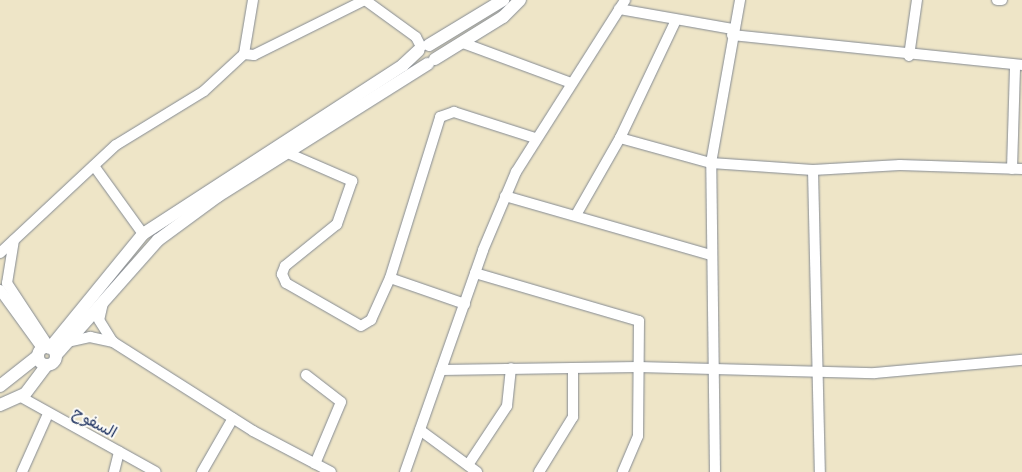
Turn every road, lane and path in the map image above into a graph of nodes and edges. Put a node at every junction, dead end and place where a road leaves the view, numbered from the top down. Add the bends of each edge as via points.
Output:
1 (253, 0) edge
2 (365, 0) edge
3 (503, 0) edge
4 (520, 0) edge
5 (625, 0) edge
6 (740, 0) edge
7 (917, 0) edge
8 (997, 0) edge
9 (1002, 0) edge
10 (619, 9) junction
11 (674, 22) junction
12 (733, 32) junction
13 (463, 43) junction
14 (423, 48) junction
15 (244, 54) junction
16 (909, 56) junction
17 (432, 61) junction
18 (1018, 65) edge
19 (571, 83) junction
20 (535, 138) junction
21 (620, 138) junction
22 (290, 154) junction
23 (711, 163) junction
24 (94, 166) junction
25 (1017, 169) edge
26 (813, 170) junction
27 (505, 196) junction
28 (576, 215) junction
29 (142, 234) junction
30 (14, 240) junction
31 (0, 253) edge
32 (711, 255) junction
33 (475, 273) junction
34 (390, 278) junction
35 (0, 290) edge
36 (105, 296) junction
37 (465, 304) junction
38 (68, 342) junction
39 (113, 342) junction
40 (47, 353) junction
41 (1022, 360) edge
42 (638, 366) junction
43 (511, 368) junction
44 (573, 368) junction
45 (711, 369) junction
46 (441, 370) junction
47 (816, 372) junction
48 (15, 375) junction
49 (306, 375) dead end
50 (0, 386) edge
51 (25, 393) junction
52 (0, 405) edge
53 (48, 414) junction
54 (233, 418) junction
55 (420, 430) junction
56 (119, 452) junction
57 (315, 464) junction
58 (468, 465) junction
59 (22, 472) edge
60 (114, 472) edge
61 (156, 472) edge
62 (202, 472) edge
63 (331, 472) edge
64 (405, 472) edge
65 (477, 472) edge
66 (539, 472) edge
67 (623, 472) edge
68 (715, 472) edge
69 (820, 472) edge

1 - 15 street
2 - 14 street via 416,37
2 - 15 street via 272,49
3 - 14 main road
4 - 13 main road
5 - 10 street
6 - 12 street
7 - 16 street
8 - 9 street
10 - 11 street
10 - 19 street
11 - 12 street
11 - 21 street
12 - 16 street
12 - 23 street
13 - 17 main road
13 - 19 street
14 - 17 main road via 418,59
14 - 29 main road via 403,66
15 - 24 street via 204,91 128,136
16 - 18 street
17 - 22 main road
18 - 25 street
19 - 20 street
20 - 27 street
20 - 34 street via 454,112 440,117
21 - 23 street
21 - 28 street
22 - 34 street via 352,181 337,224 285,266 286,282 361,326 371,320
22 - 36 main road via 218,196 158,240
23 - 26 street
23 - 32 street
24 - 29 street
24 - 30 street
25 - 26 street via 900,165
26 - 47 street
27 - 28 street
27 - 33 street
28 - 32 street
29 - 40 main road
30 - 31 street
30 - 40 street via 7,283
32 - 45 street
33 - 37 street
33 - 42 street via 631,316 639,321 641,331
34 - 37 street
35 - 40 street
36 - 38 main road
36 - 39 street via 99,320
37 - 46 street
38 - 39 street via 90,337
38 - 40 main road
39 - 54 street
40 - 48 main road
40 - 51 main road
41 - 47 street via 898,373
42 - 44 street
42 - 45 street
42 - 67 street via 638,436
43 - 44 street
43 - 46 street
43 - 58 street via 507,406
44 - 66 street via 573,417
45 - 47 street
45 - 68 street
46 - 55 street
47 - 69 street
48 - 50 main road
48 - 51 main road
48 - 51 main road via 11,390
49 - 57 street via 341,402
51 - 52 main road
51 - 53 street, السفوح
53 - 56 street, السفوح
53 - 59 street
54 - 57 street
54 - 62 street
55 - 58 street
55 - 64 street
56 - 60 street
56 - 61 street, السفوح
57 - 63 street
58 - 65 street

